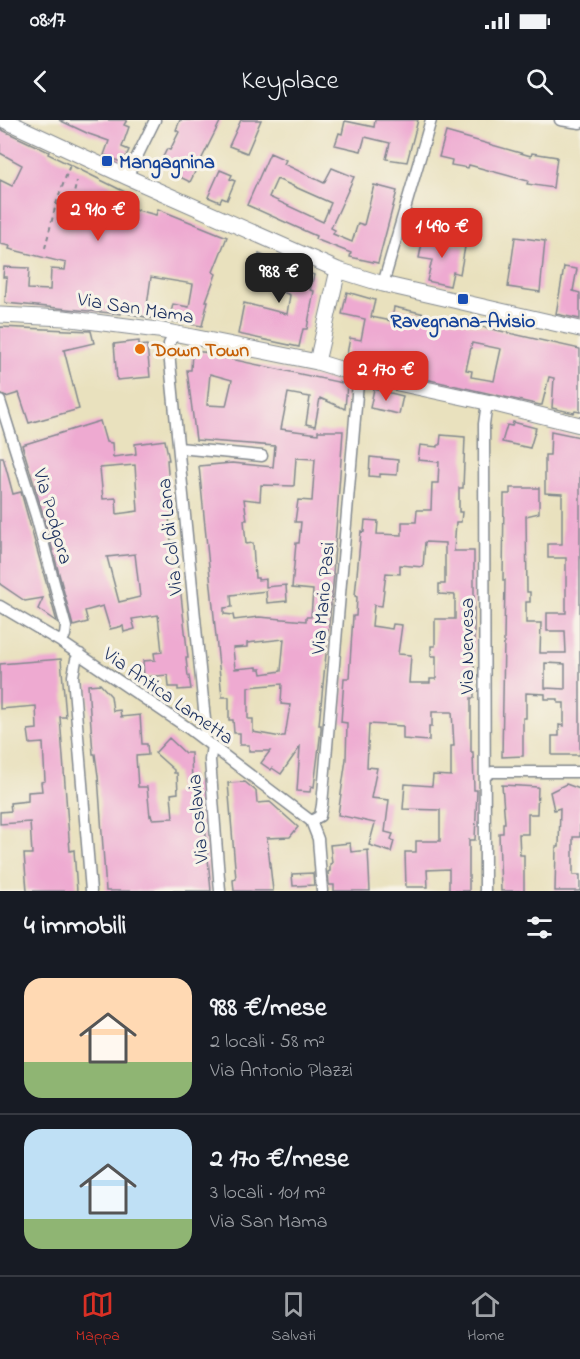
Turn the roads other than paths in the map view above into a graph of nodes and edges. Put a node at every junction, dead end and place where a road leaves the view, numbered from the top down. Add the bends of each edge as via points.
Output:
1 (155, 120) edge
2 (431, 120) edge
3 (560, 120) edge
4 (7, 121) edge
5 (580, 123) edge
6 (127, 177) junction
7 (338, 270) junction
8 (383, 284) junction
9 (0, 315) edge
10 (580, 329) edge
11 (175, 333) junction
12 (316, 362) junction
13 (356, 374) junction
14 (0, 401) edge
15 (490, 403) junction
16 (580, 425) edge
17 (179, 448) junction
18 (262, 456) dead end
19 (0, 606) edge
20 (61, 642) junction
21 (80, 654) junction
22 (207, 742) junction
23 (580, 772) edge
24 (485, 776) junction
25 (311, 821) junction
26 (91, 891) edge
27 (220, 891) edge
28 (322, 891) edge
29 (485, 891) edge

1 - 6 street
2 - 8 street
3 - 5 street
4 - 6 street
6 - 7 street
7 - 8 street
7 - 12 street
8 - 10 street
9 - 11 street, Via San Mama via 87,320
11 - 12 street, Via San Mama
11 - 17 street, Via Col di Lana via 169,344
12 - 13 street, Via San Mama
13 - 15 street, Via San Mama
13 - 25 street, Via Mario Pasi via 322,805 320,816
14 - 20 street, Via Podgora via 66,627
15 - 16 street, Via San Mama
15 - 24 street, Via Nervesa via 484,424
17 - 18 street
17 - 22 street, Via Col di Lana
19 - 20 street, Via Antica Lametta
20 - 21 street, Via Antica Lametta
21 - 22 street, Via Antica Lametta
21 - 26 street via 73,676
22 - 25 street, Via Antica Lametta
22 - 27 street, Via Oslavia
23 - 24 street via 492,772
24 - 29 street, Via Nervesa
25 - 28 street via 318,839

